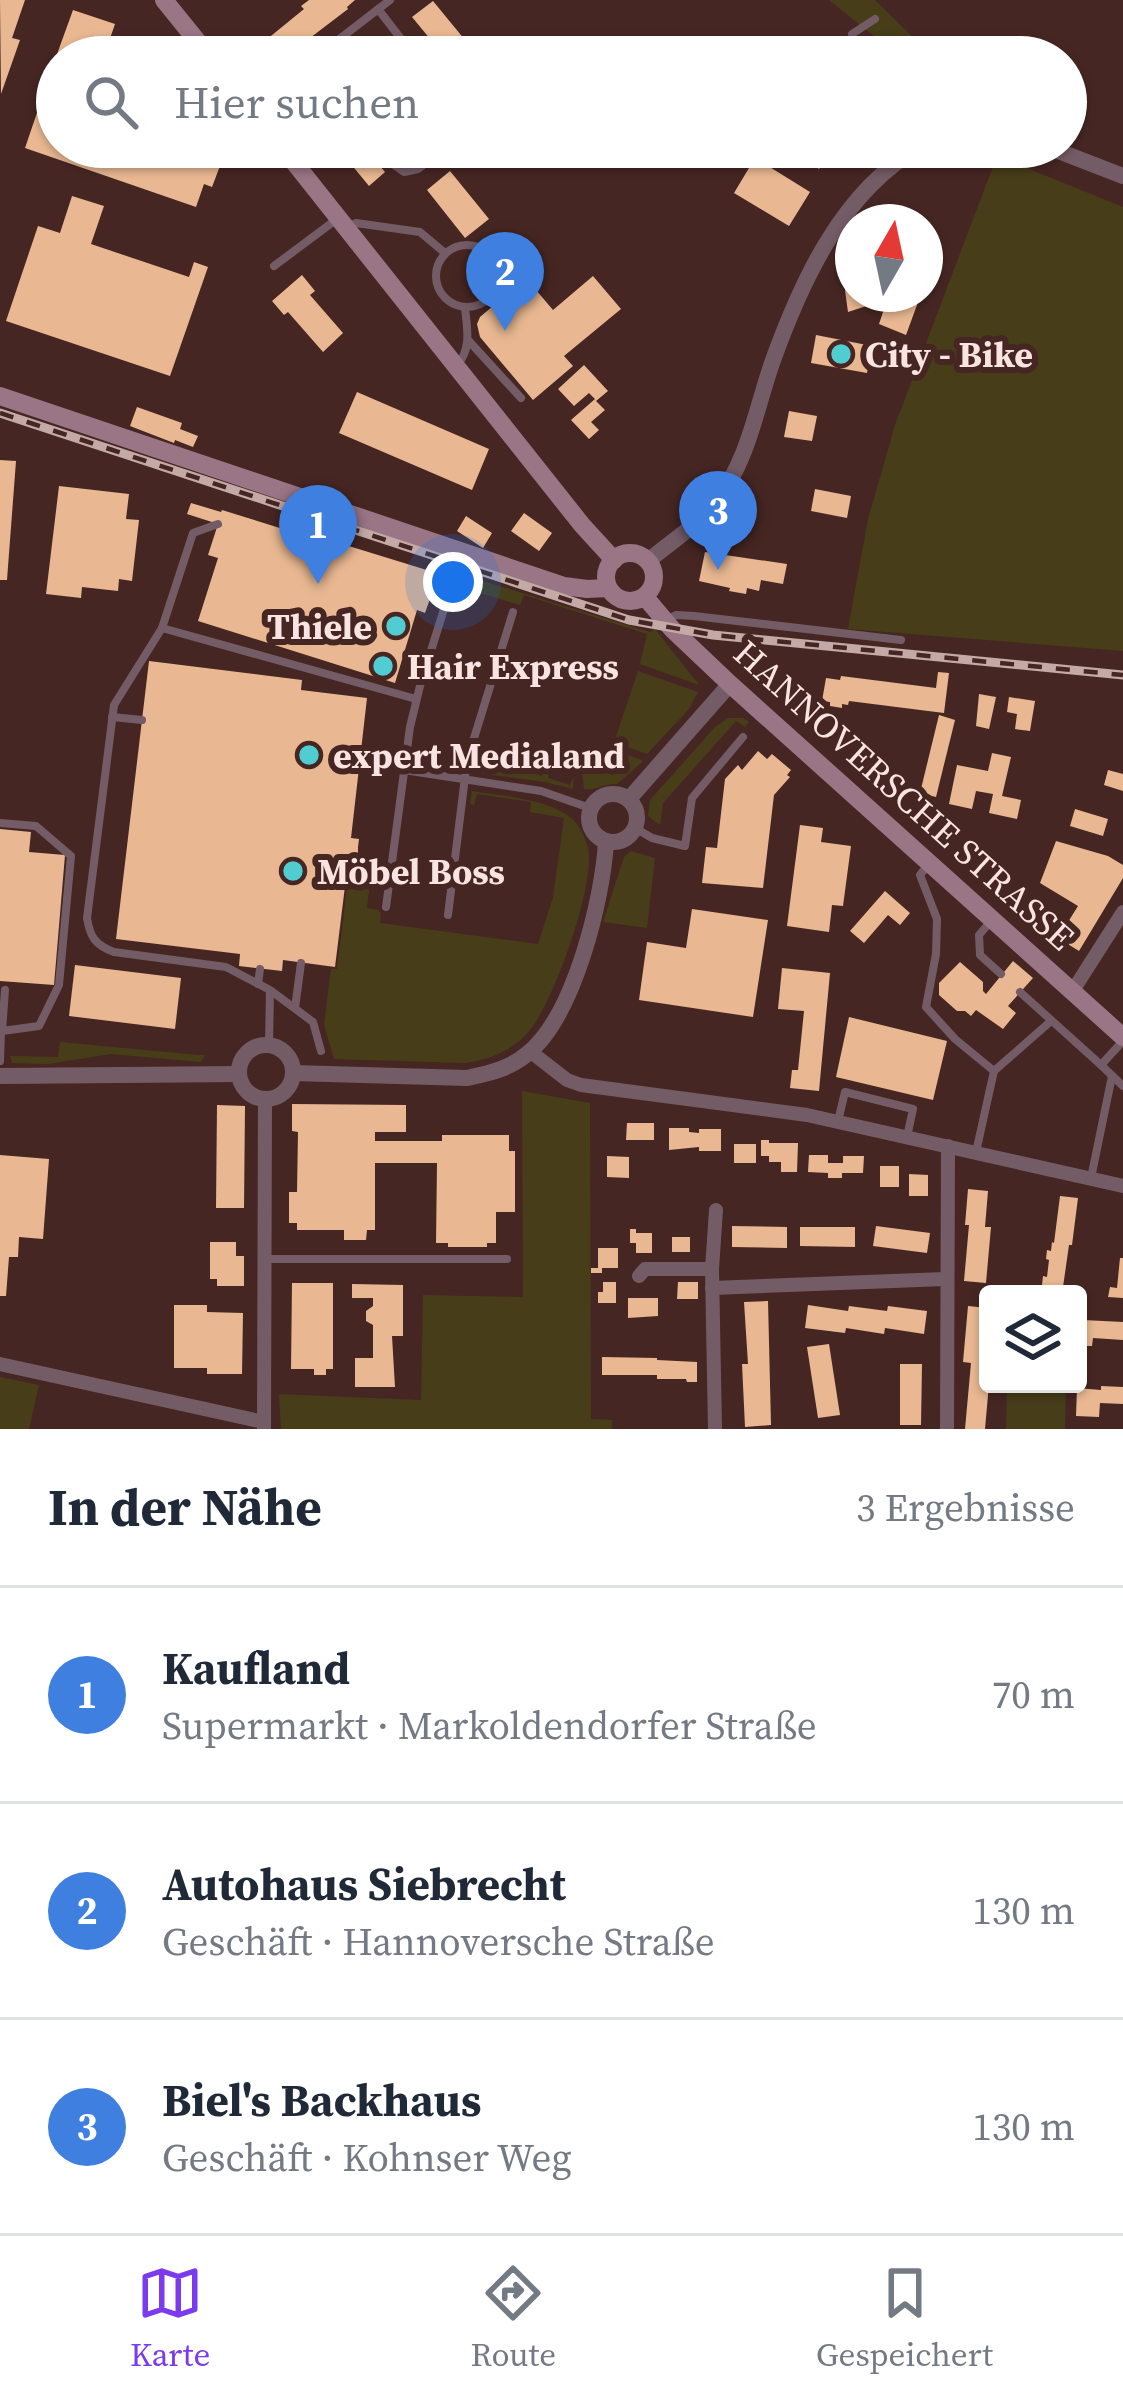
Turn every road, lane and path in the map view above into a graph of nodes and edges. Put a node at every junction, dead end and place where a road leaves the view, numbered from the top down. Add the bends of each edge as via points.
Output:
1 (164, 0) edge
2 (390, 0) edge
3 (378, 9) junction
4 (875, 19) dead end
5 (852, 34) dead end
6 (193, 36) edge
7 (343, 36) edge
8 (399, 36) edge
9 (1087, 162) edge
10 (298, 168) edge
11 (886, 168) edge
12 (1123, 176) edge
13 (342, 223) junction
14 (445, 253) junction
15 (274, 266) dead end
16 (465, 308) junction
17 (468, 340) junction
18 (455, 366) junction
19 (0, 396) edge
20 (521, 398) dead end
21 (218, 524) dead end
22 (614, 560) junction
23 (648, 561) junction
24 (608, 588) junction
25 (449, 593) dead end
26 (644, 598) junction
27 (513, 613) dead end
28 (665, 621) junction
29 (162, 628) junction
30 (902, 640) dead end
31 (730, 684) junction
32 (416, 699) junction
33 (112, 717) junction
34 (142, 720) dead end
35 (743, 737) dead end
36 (404, 770) junction
37 (464, 779) junction
38 (629, 800) junction
39 (590, 808) junction
40 (0, 823) edge
41 (635, 828) junction
42 (606, 841) junction
43 (929, 864) junction
44 (386, 907) dead end
45 (1123, 912) edge
46 (448, 915) dead end
47 (992, 920) junction
48 (301, 963) dead end
49 (260, 969) dead end
50 (1001, 974) dead end
51 (258, 984) junction
52 (5, 990) dead end
53 (269, 990) junction
54 (1020, 992) dead end
55 (1072, 992) junction
56 (295, 1008) junction
57 (1052, 1021) junction
58 (1, 1031) edge
59 (1123, 1039) edge
60 (269, 1045) junction
61 (321, 1051) dead end
62 (531, 1052) junction
63 (0, 1061) edge
64 (1101, 1065) junction
65 (994, 1071) junction
66 (293, 1073) junction
67 (239, 1074) junction
68 (0, 1076) edge
69 (1112, 1076) junction
70 (1123, 1085) edge
71 (266, 1099) junction
72 (838, 1121) junction
73 (907, 1137) junction
74 (947, 1146) junction
75 (976, 1152) junction
76 (1091, 1179) junction
77 (1123, 1186) edge
78 (716, 1210) dead end
79 (265, 1259) junction
80 (507, 1259) dead end
81 (712, 1269) junction
82 (639, 1276) dead end
83 (945, 1279) junction
84 (712, 1288) junction
85 (0, 1364) edge
86 (264, 1426) edge
87 (715, 1429) edge
88 (946, 1429) edge

1 - 6 main road
2 - 3 lane
3 - 7 lane
3 - 8 lane
4 - 5 lane
9 - 12 street
10 - 13 main road
11 - 23 street via 806,282 739,464 717,501
13 - 14 lane via 420,232
13 - 15 lane
13 - 18 main road
14 - 16 lane via 436,282 446,300
14 - 16 lane via 474,245 497,265 493,295
16 - 17 lane
17 - 18 lane
17 - 20 lane
18 - 22 main road
19 - 24 main road via 564,586
21 - 29 lane via 193,533
22 - 23 main road via 630,553
22 - 24 main road
23 - 26 main road via 654,583
24 - 26 main road via 624,601
25 - 32 lane
26 - 28 main road, HANNOVERSCHE STRASSE
27 - 37 lane
28 - 30 lane via 694,616
28 - 31 main road, HANNOVERSCHE STRASSE
29 - 32 lane
29 - 33 lane
31 - 38 street
31 - 43 main road, HANNOVERSCHE STRASSE
32 - 36 lane
33 - 34 lane
33 - 51 lane via 90,936 113,952 226,967
35 - 41 lane via 692,798 685,846
36 - 37 lane
36 - 44 lane
37 - 39 lane
37 - 46 lane
38 - 39 street via 608,794
38 - 41 street
39 - 42 street via 590,824
40 - 58 lane via 36,826 70,856 59,985 39,1026
41 - 42 street
42 - 62 street via 575,979
43 - 47 main road, HANNOVERSCHE STRASSE
43 - 65 lane via 920,875 937,919 926,1007
45 - 55 street
47 - 50 lane via 980,935 980,956
47 - 55 main road, HANNOVERSCHE STRASSE
48 - 56 lane
49 - 51 lane
51 - 53 lane
52 - 58 lane
53 - 56 lane
53 - 60 lane
54 - 57 lane
55 - 59 main road, HANNOVERSCHE STRASSE
56 - 61 lane via 313,1022
57 - 64 lane
57 - 65 lane
58 - 63 lane
59 - 64 lane
60 - 66 street via 288,1056
60 - 67 street via 248,1052
62 - 66 street via 467,1078
62 - 72 street via 581,1085
64 - 69 lane
65 - 75 lane
66 - 71 street via 281,1094
67 - 68 street
67 - 71 street via 249,1092
69 - 70 lane
69 - 76 lane
71 - 79 street
72 - 73 street
72 - 73 lane via 845,1092 913,1109
73 - 74 street
74 - 75 street
74 - 83 street
75 - 76 street
76 - 77 street
78 - 81 street
79 - 80 lane
79 - 86 street
81 - 82 street via 645,1269
81 - 84 street
83 - 84 street
83 - 88 street
84 - 87 street
85 - 86 street

